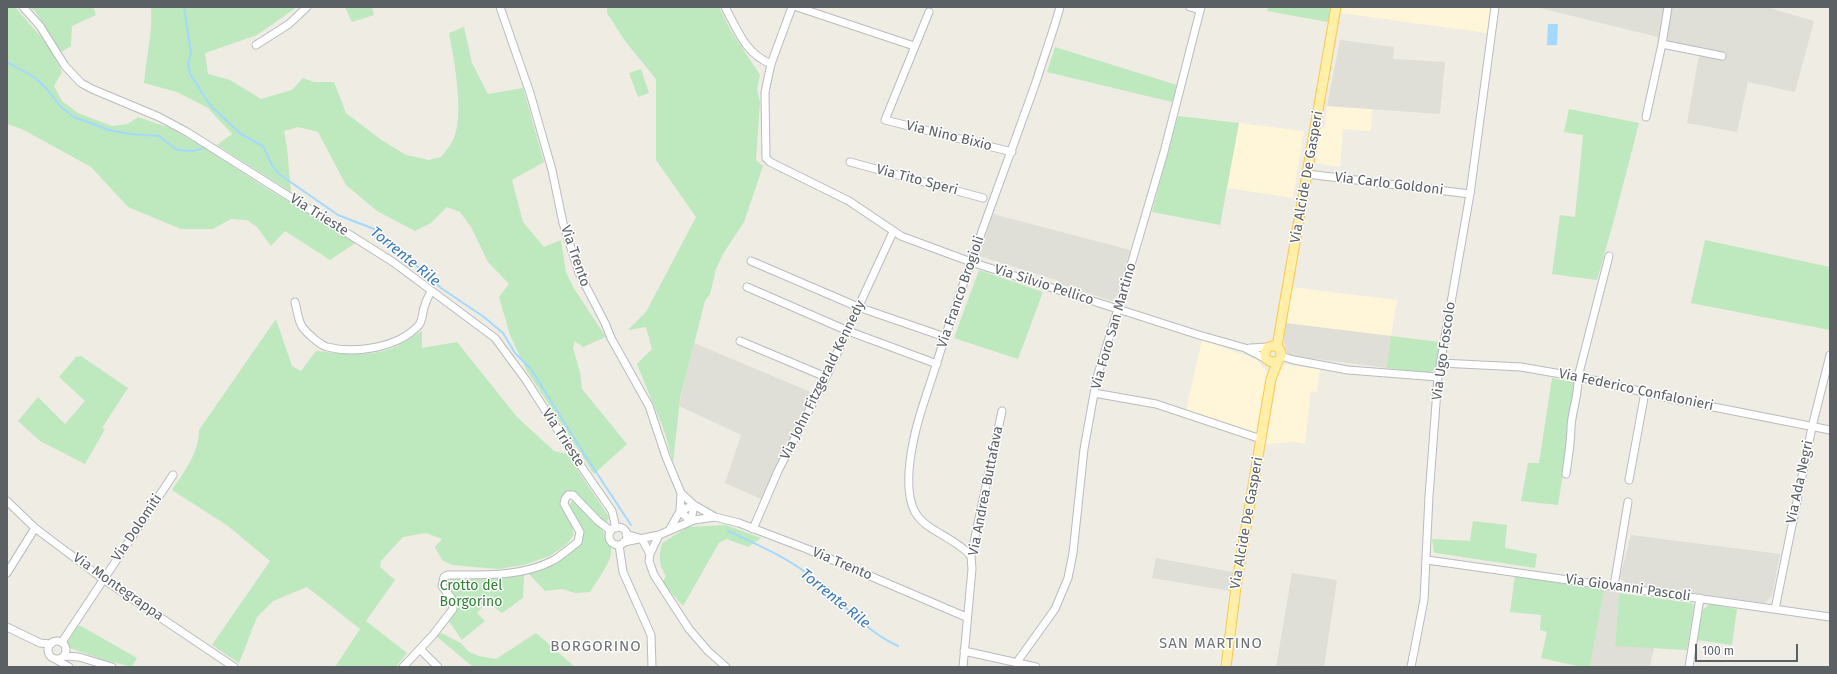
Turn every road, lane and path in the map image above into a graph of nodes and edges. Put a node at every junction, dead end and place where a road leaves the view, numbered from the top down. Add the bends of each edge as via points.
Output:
1 (23, 7) edge
2 (307, 7) edge
3 (500, 7) edge
4 (725, 7) edge
5 (792, 7) edge
6 (797, 7) edge
7 (1060, 7) edge
8 (1190, 7) edge
9 (1336, 7) edge
10 (1495, 7) edge
11 (1668, 7) edge
12 (1201, 9) edge
13 (929, 12) dead end
14 (1662, 44) junction
15 (256, 45) dead end
16 (914, 46) junction
17 (1722, 56) dead end
18 (771, 64) junction
19 (1646, 117) dead end
20 (1012, 152) junction
21 (850, 162) dead end
22 (1307, 174) junction
23 (1470, 194) junction
24 (989, 199) junction
25 (893, 232) junction
26 (1609, 256) dead end
27 (751, 261) dead end
28 (970, 262) junction
29 (747, 287) dead end
30 (431, 291) junction
31 (295, 302) dead end
32 (858, 307) junction
33 (1118, 309) junction
34 (848, 331) junction
35 (945, 337) junction
36 (740, 341) dead end
37 (1273, 346) junction
38 (1246, 348) junction
39 (1830, 355) edge
40 (1280, 358) junction
41 (1267, 360) junction
42 (1441, 363) junction
43 (937, 364) junction
44 (826, 377) junction
45 (1438, 377) junction
46 (1578, 377) junction
47 (1271, 379) junction
48 (1645, 392) junction
49 (1094, 393) junction
50 (1002, 411) dead end
51 (1812, 427) junction
52 (1830, 430) edge
53 (1261, 439) junction
54 (174, 474) dead end
55 (1566, 474) dead end
56 (1629, 480) dead end
57 (681, 493) junction
58 (7, 500) edge
59 (1628, 502) dead end
60 (694, 505) junction
61 (681, 508) junction
62 (715, 517) junction
63 (691, 521) junction
64 (35, 528) junction
65 (614, 529) junction
66 (670, 529) junction
67 (753, 529) junction
68 (626, 534) junction
69 (659, 535) junction
70 (642, 539) junction
71 (622, 544) junction
72 (650, 554) junction
73 (971, 556) junction
74 (1427, 560) junction
75 (7, 573) edge
76 (104, 579) junction
77 (1614, 586) junction
78 (1700, 598) junction
79 (1774, 609) junction
80 (966, 617) junction
81 (1830, 617) edge
82 (7, 628) edge
83 (40, 643) junction
84 (51, 644) junction
85 (64, 645) junction
86 (420, 649) junction
87 (48, 651) junction
88 (964, 651) junction
89 (79, 657) junction
90 (62, 658) junction
91 (1017, 662) junction
92 (68, 666) edge
93 (112, 667) edge
94 (234, 667) edge
95 (403, 667) edge
96 (438, 667) edge
97 (652, 667) edge
98 (726, 667) edge
99 (963, 667) edge
100 (1036, 667) edge
101 (1226, 667) edge
102 (1411, 667) edge
103 (1689, 667) edge

1 - 30 street, Via Trieste via 40,26 64,66 81,83 187,132 393,262
2 - 15 street via 289,24
3 - 57 street, Via Trento via 530,93 578,273 649,406
4 - 18 street via 749,50 758,59
5 - 18 street
6 - 16 street
7 - 20 street, Via Franco Brogioli
8 - 12 street
9 - 22 main road, Via Alcide De Gasperi
10 - 23 street, Via Ugo Foscolo
11 - 14 street
12 - 33 street, Via Foro San Martino via 1164,152
13 - 16 street
14 - 17 street
14 - 19 street
16 - 20 street, Via Nino Bixio via 886,120
18 - 25 street, Via Silvio Pellico via 765,92 766,158 849,201
20 - 24 street, Via Franco Brogioli
21 - 24 street, Via Tito Speri
22 - 23 street, Via Carlo Goldoni
22 - 37 main road, Via Alcide De Gasperi
23 - 42 street, Via Ugo Foscolo
24 - 28 street, Via Franco Brogioli
25 - 28 street, Via Silvio Pellico
25 - 32 street, Via John Fitzgerald Kennedy
26 - 46 street
27 - 32 street
28 - 33 street, Via Silvio Pellico
28 - 35 street, Via Franco Brogioli
29 - 34 street
30 - 31 street via 424,305 420,324 414,330 390,344 357,350 326,346 316,340 303,328
30 - 65 street, Via Trieste via 495,338 526,380 612,511
32 - 34 street, Via John Fitzgerald Kennedy
32 - 35 street
33 - 38 street, Via Silvio Pellico
33 - 49 street, Via Foro San Martino
34 - 43 street
34 - 44 street, Via John Fitzgerald Kennedy
35 - 43 street, Via Franco Brogioli
36 - 44 street
37 - 38 street, Via Silvio Pellico via 1260,349
37 - 40 main road via 1281,350
37 - 41 main road via 1265,351
38 - 41 street, Via Silvio Pellico
39 - 51 street, Via Ada Negri
40 - 41 main road via 1273,362
40 - 45 street via 1348,370
40 - 47 main road, Via Alcide De Gasperi
41 - 47 main road, Via Alcide De Gasperi
42 - 45 street, Via Ugo Foscolo
42 - 46 street, Via Federico Confalonieri via 1521,367
43 - 73 street, Via Franco Brogioli via 913,442 909,466 911,501 914,512 922,521 964,547
44 - 67 street, Via John Fitzgerald Kennedy via 778,471
45 - 74 street, Via Ugo Foscolo
46 - 48 street, Via Federico Confalonieri
46 - 55 street
47 - 53 main road, Via Alcide De Gasperi
48 - 51 street, Via Federico Confalonieri
48 - 56 street
49 - 53 street via 1156,404
49 - 91 street, Via Foro San Martino via 1084,449 1068,578 1055,609
50 - 73 street, Via Andrea Buttafava
51 - 52 street, Via Federico Confalonieri
51 - 79 street, Via Ada Negri
53 - 101 main road, Via Alcide De Gasperi via 1235,593
54 - 76 street, Via Dolomiti
57 - 60 street, Via Trento
57 - 61 street, Via Trento
58 - 64 street, Via Montegrappa
59 - 77 street
60 - 61 street
60 - 62 street, Via Trento
60 - 63 street
61 - 63 street
61 - 66 street, Via Trento
62 - 63 street, Via Trento
62 - 67 street, Via Trento
63 - 66 street, Via Trento
64 - 75 street
64 - 76 street, Via Montegrappa
65 - 68 street via 622,529
65 - 71 street via 609,540 613,544
65 - 86 street via 598,521 573,495 568,495 564,504 580,532 578,542 554,560 535,568 500,574 444,577 442,586 452,599 453,609
66 - 69 street, Via Trento
67 - 80 street, Via Trento via 807,549
68 - 70 street
68 - 71 street
69 - 70 street, Via Trento
69 - 72 street
70 - 71 street
70 - 72 street
71 - 97 street via 623,572 651,635
72 - 98 street via 649,562 654,575 689,629
73 - 80 street, Via Andrea Buttafava via 972,570
74 - 77 street, Via Giovanni Pascoli
74 - 102 street, Via Ugo Foscolo via 1424,600
76 - 85 street, Via Dolomiti
76 - 94 street, Via Montegrappa
77 - 78 street, Via Giovanni Pascoli
78 - 79 street, Via Giovanni Pascoli
78 - 103 street
79 - 81 street, Via Giovanni Pascoli
80 - 88 street, Via Andrea Buttafava
82 - 83 street
83 - 84 street
83 - 87 street
84 - 85 street via 56,641
84 - 87 street
85 - 89 street
85 - 90 street
86 - 95 street
86 - 96 street
87 - 90 street via 52,658
88 - 91 street
88 - 99 street, Via Andrea Buttafava
89 - 90 street
89 - 93 street
90 - 92 street
91 - 100 street

